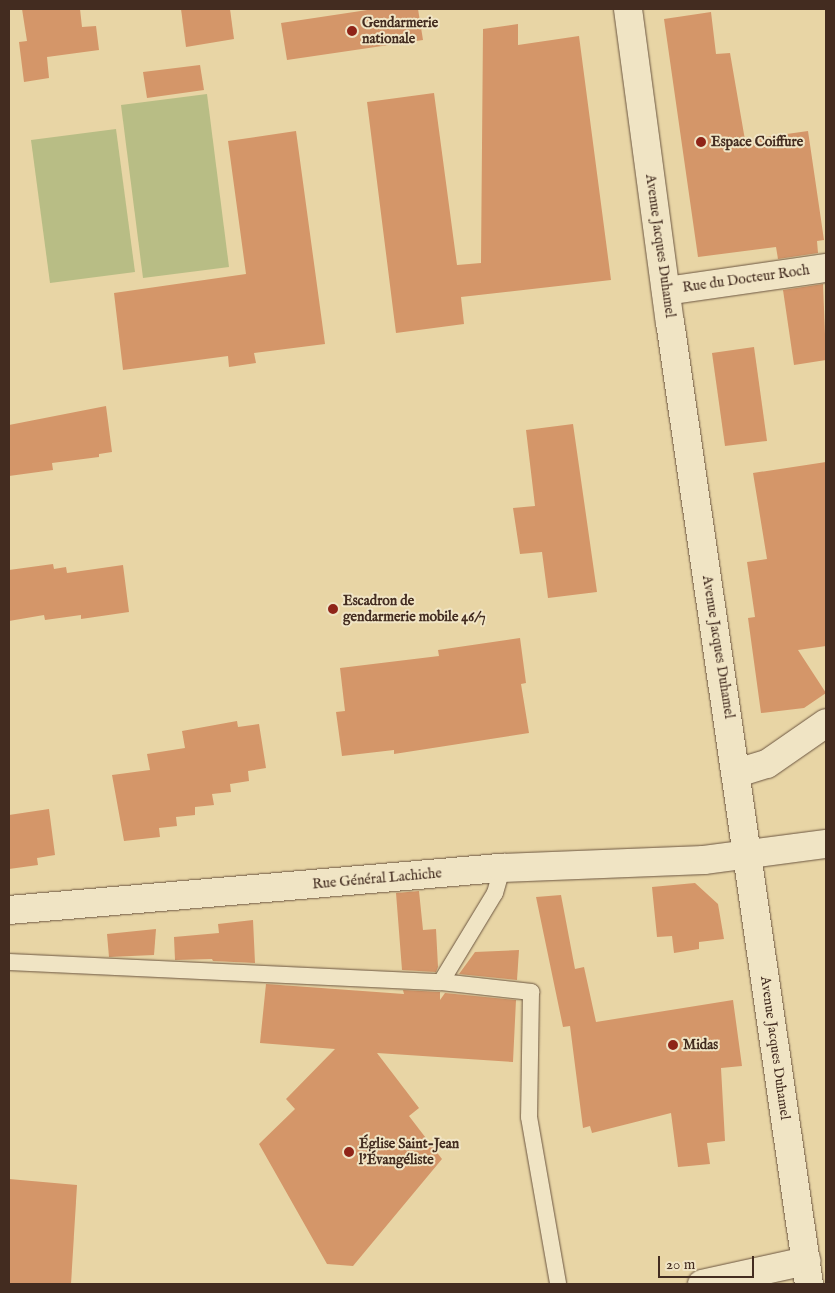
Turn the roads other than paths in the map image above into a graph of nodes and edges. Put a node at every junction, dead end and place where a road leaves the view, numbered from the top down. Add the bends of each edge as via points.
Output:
1 (628, 9) edge
2 (826, 268) edge
3 (666, 291) junction
4 (826, 724) edge
5 (737, 772) junction
6 (826, 844) edge
7 (747, 855) junction
8 (502, 868) junction
9 (9, 910) edge
10 (9, 962) edge
11 (442, 982) junction
12 (807, 1273) edge
13 (558, 1284) edge
14 (702, 1284) edge

1 - 3 main road, Avenue Jacques Duhamel
2 - 3 main road, Rue du Docteur Roch
3 - 5 main road, Avenue Jacques Duhamel
4 - 5 main road via 767,764
5 - 7 main road, Avenue Jacques Duhamel
6 - 7 main road, Rue Général Lachiche
7 - 8 main road, Rue Général Lachiche via 704,860
7 - 12 main road, Avenue Jacques Duhamel
8 - 9 main road, Rue Général Lachiche
8 - 11 lane via 496,893
10 - 11 lane
11 - 13 lane via 531,992 529,1117
12 - 14 main road

